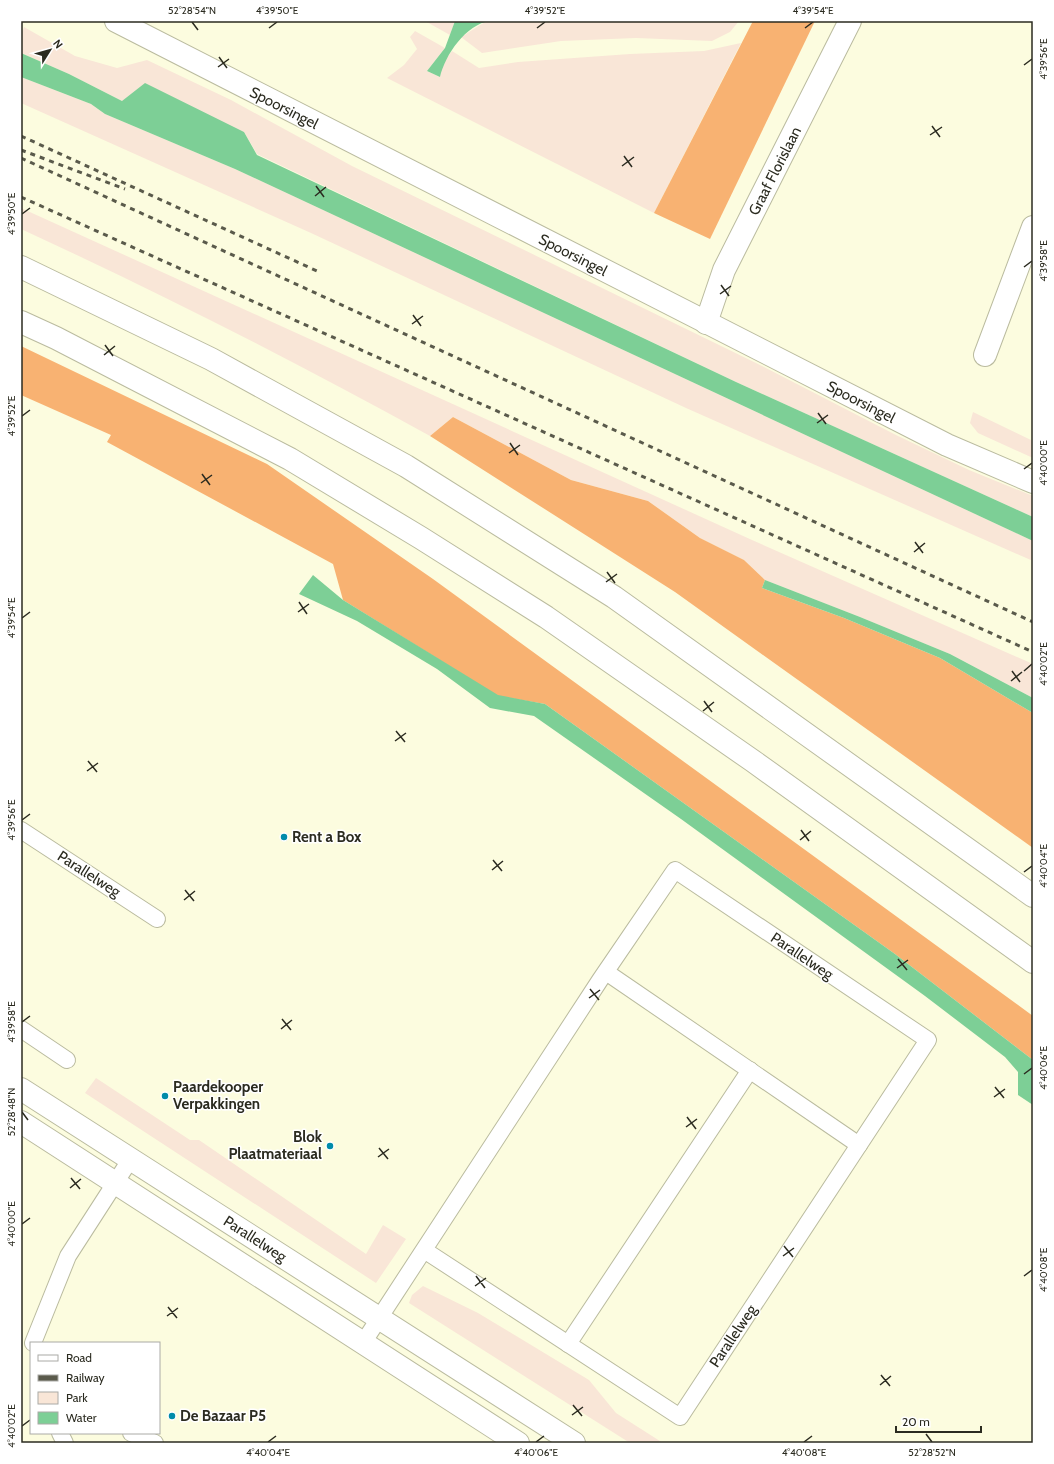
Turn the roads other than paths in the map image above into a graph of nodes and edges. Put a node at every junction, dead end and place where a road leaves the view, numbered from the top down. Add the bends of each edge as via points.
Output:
1 (116, 21) edge
2 (850, 21) edge
3 (1033, 227) edge
4 (21, 266) edge
5 (21, 322) edge
6 (706, 323) junction
7 (985, 355) dead end
8 (1033, 482) edge
9 (21, 830) edge
10 (1033, 896) edge
11 (157, 919) dead end
12 (1033, 962) edge
13 (606, 972) junction
14 (21, 1029) edge
15 (67, 1060) dead end
16 (750, 1070) junction
17 (21, 1089) edge
18 (21, 1122) edge
19 (860, 1145) junction
20 (130, 1160) junction
21 (115, 1184) junction
22 (424, 1250) junction
23 (379, 1318) junction
24 (34, 1342) edge
25 (363, 1343) junction
26 (568, 1344) junction
27 (61, 1434) edge
28 (134, 1434) edge
29 (66, 1443) edge
30 (155, 1443) edge
31 (518, 1443) edge
32 (574, 1443) edge

1 - 6 main road, Spoorsingel
2 - 6 main road, Graaf Florislaan via 724,270
3 - 7 main road
4 - 10 main road via 211,359 406,466 614,597
5 - 12 main road via 290,459 540,612
6 - 8 main road, Spoorsingel via 947,445
9 - 11 lane, Parallelweg
13 - 16 lane
13 - 19 lane, Parallelweg via 675,870 928,1040
13 - 22 lane, Parallelweg
14 - 15 lane
16 - 19 lane
16 - 26 lane
17 - 20 main road, Parallelweg
18 - 21 main road, Parallelweg
19 - 26 lane, Parallelweg via 680,1417
20 - 21 lane
20 - 23 main road, Parallelweg
21 - 24 lane via 68,1256
21 - 25 main road, Parallelweg
22 - 23 lane, Parallelweg
22 - 26 lane, Parallelweg
23 - 25 lane, Parallelweg
23 - 32 main road, Parallelweg
25 - 31 main road, Parallelweg
27 - 29 lane
28 - 30 lane

